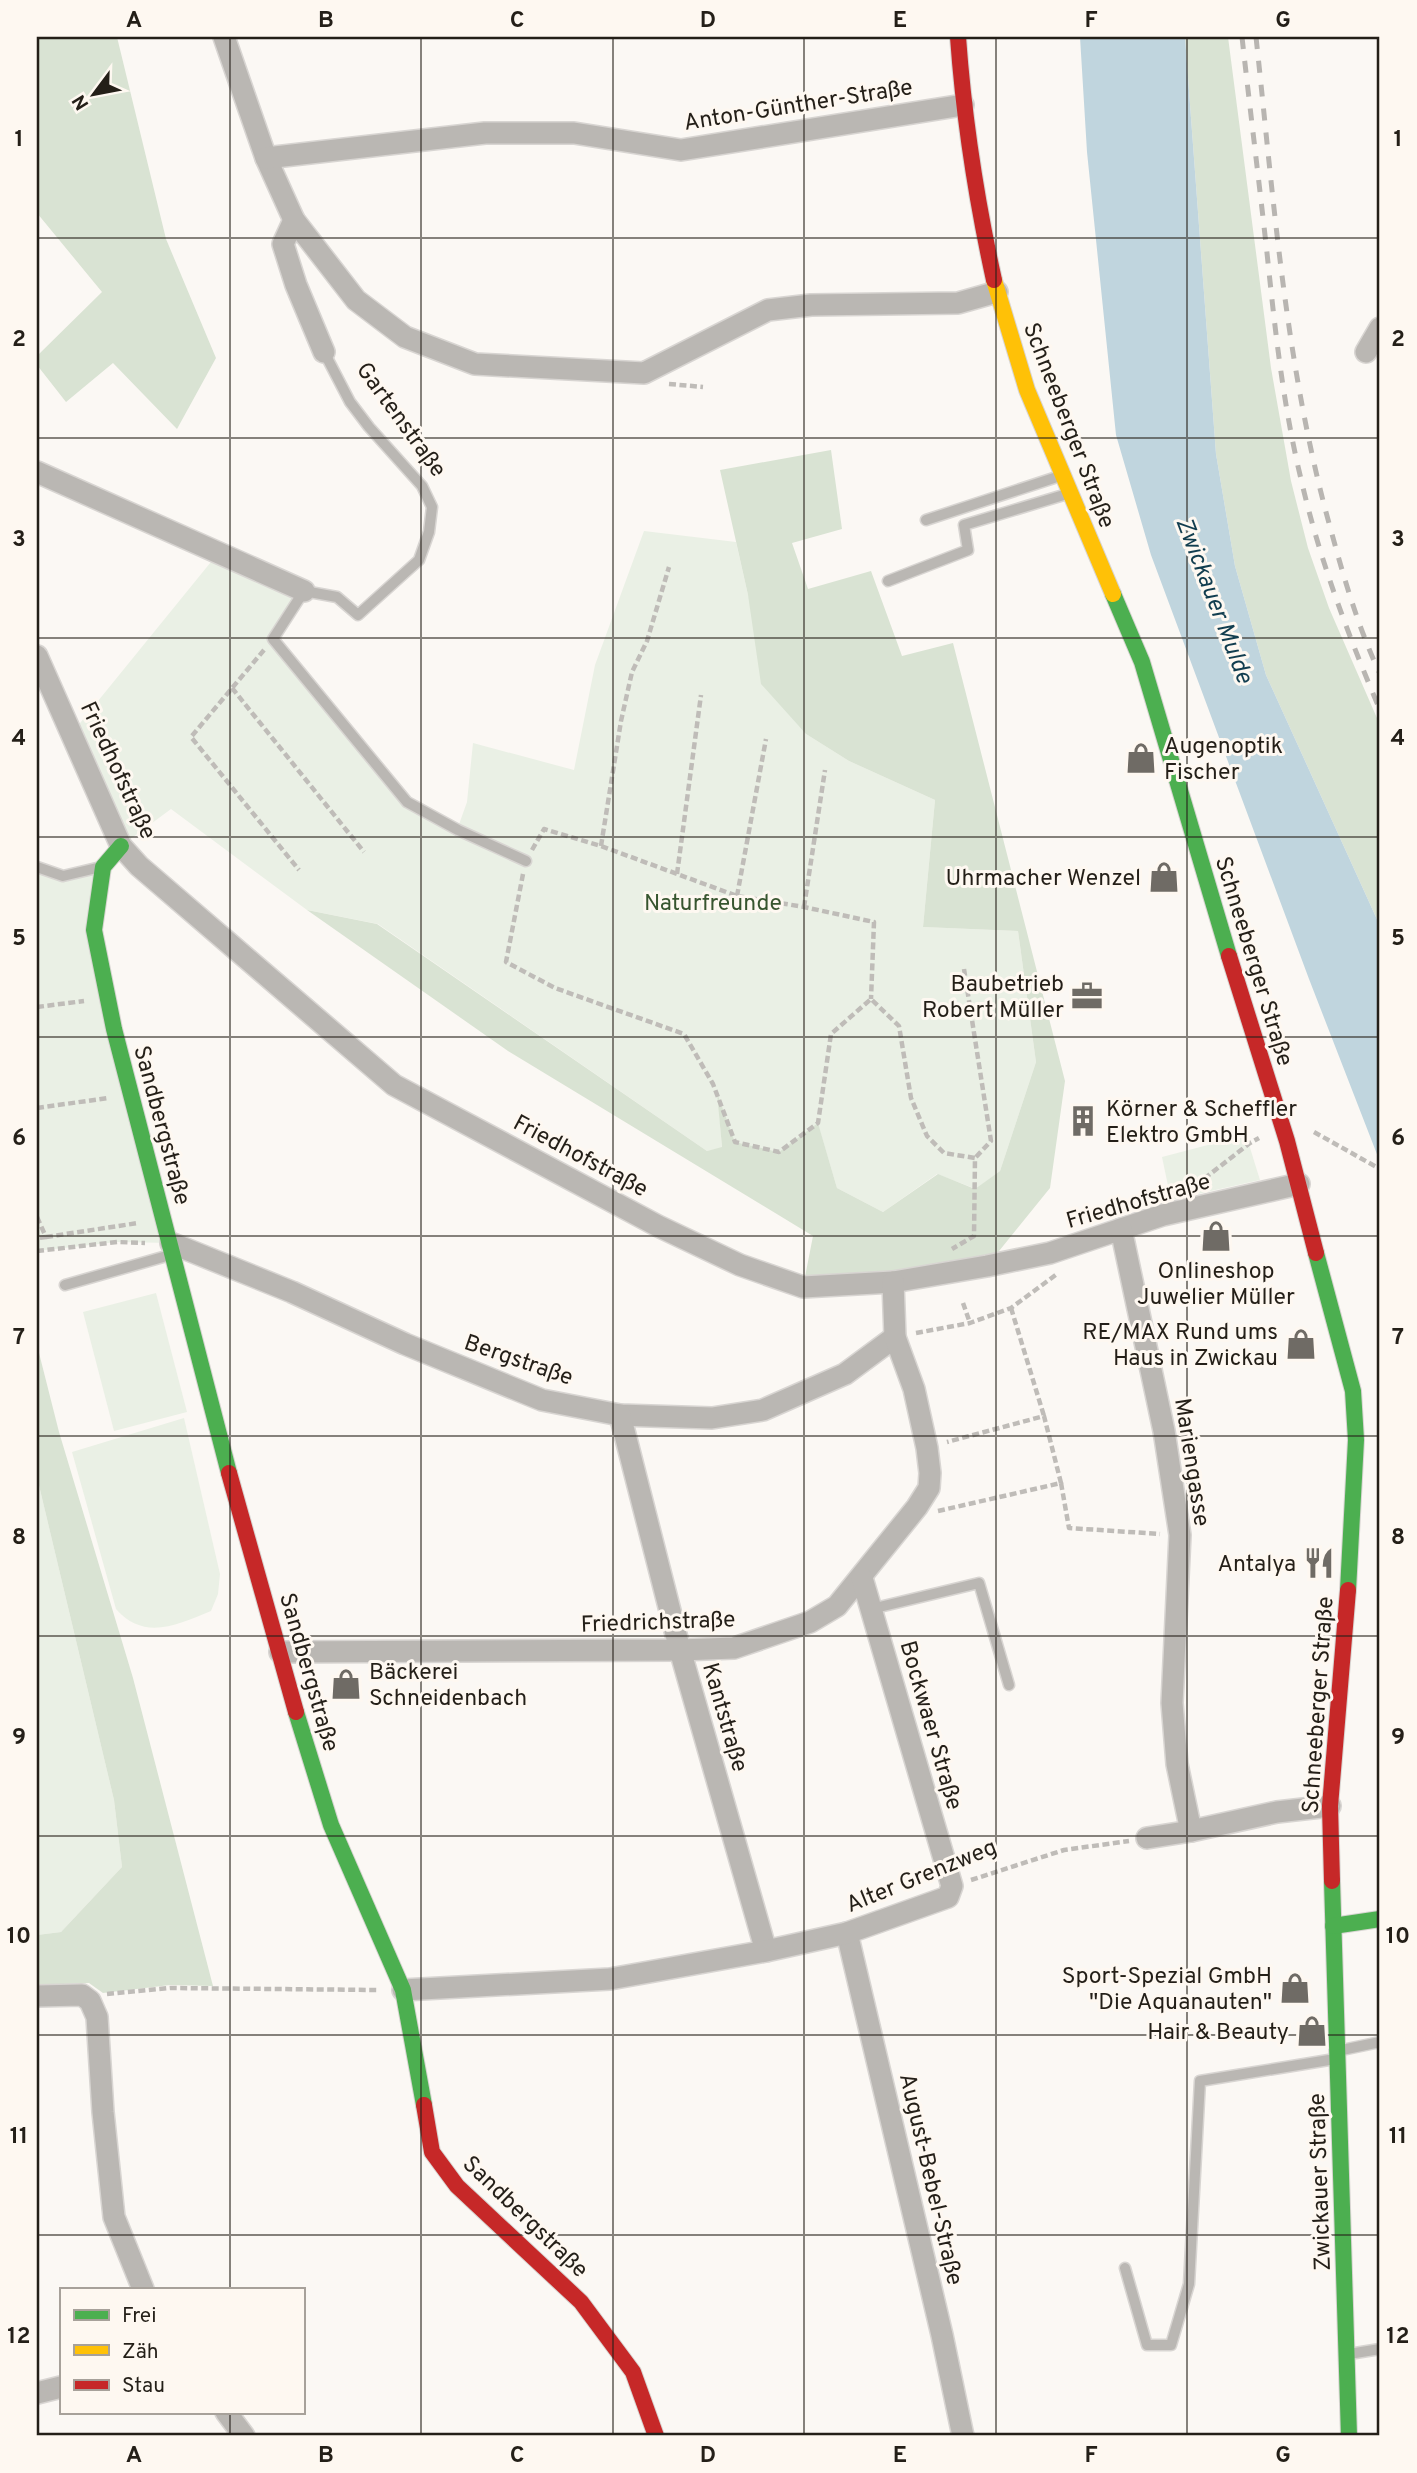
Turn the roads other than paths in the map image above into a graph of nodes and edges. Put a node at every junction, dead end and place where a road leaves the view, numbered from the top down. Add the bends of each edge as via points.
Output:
1 (224, 37) edge
2 (958, 37) edge
3 (963, 104) junction
4 (266, 158) junction
5 (294, 220) junction
6 (997, 292) junction
7 (1380, 328) edge
8 (324, 352) joint
9 (1366, 352) dead end
10 (37, 472) edge
11 (1062, 476) junction
12 (1069, 493) junction
13 (926, 520) dead end
14 (888, 581) dead end
15 (304, 591) junction
16 (37, 656) edge
17 (121, 846) junction
18 (526, 861) road end
19 (37, 867) edge
20 (103, 867) junction
21 (1299, 1184) junction
22 (1121, 1229) junction
23 (172, 1249) junction
24 (893, 1282) junction
25 (65, 1284) dead end
26 (895, 1336) junction
27 (620, 1415) junction
28 (862, 1577) junction
29 (871, 1609) junction
30 (680, 1650) junction
31 (280, 1652) junction
32 (1009, 1685) dead end
33 (1330, 1805) junction
34 (1191, 1831) junction
35 (1147, 1838) road end
36 (952, 1886) joint
37 (1380, 1919) edge
38 (1334, 1926) junction
39 (846, 1933) junction
40 (766, 1951) junction
41 (403, 1990) junction
42 (37, 1996) edge
43 (1380, 2042) edge
44 (1337, 2055) junction
45 (1125, 2268) dead end
46 (143, 2288) edge
47 (1380, 2349) edge
48 (1347, 2355) junction
49 (60, 2386) edge
50 (37, 2393) edge
51 (228, 2414) edge
52 (244, 2436) edge
53 (656, 2436) edge
54 (963, 2436) edge
55 (1349, 2436) edge

1 - 4 street
2 - 3 main road, Schneeberger Straße
3 - 4 street, Anton-Günther-Straße via 681,150 574,133 485,133
3 - 6 main road, Schneeberger Straße via 976,196
4 - 5 street
5 - 6 street via 356,300 405,337 475,364 644,373 768,310 958,303
5 - 8 street, Gartenstraße via 283,244
6 - 11 main road, Schneeberger Straße via 1027,390
7 - 9 street
8 - 15 lane, Gartenstraße via 350,401 422,486 432,507 419,560 358,615 337,597
10 - 15 street, Gartenstraße
11 - 12 main road, Schneeberger Straße
11 - 13 lane
12 - 14 lane via 964,525 968,550
12 - 21 main road, Schneeberger Straße via 1142,662
15 - 18 lane via 273,639 407,802
16 - 17 street, Friedhofstraße
17 - 20 main road
17 - 24 street, Friedhofstraße via 394,1085 740,1265 803,1287
19 - 20 lane via 63,876
20 - 23 main road, Sandbergstraße via 94,930 114,1029
21 - 22 street, Friedhofstraße
21 - 33 main road, Schneeberger Straße via 1353,1391 1356,1440
22 - 24 street, Friedhofstraße via 1050,1253
22 - 34 street, Mariengasse via 1164,1431 1180,1535 1172,1703 1177,1764
23 - 25 lane
23 - 27 street, Bergstraße via 292,1292 542,1400
23 - 31 main road, Sandbergstraße
24 - 26 street, Friedrichstraße
26 - 27 street, Bergstraße via 845,1374 763,1410 712,1418
26 - 28 street, Friedrichstraße via 927,1448 929,1488
27 - 30 street, Kantstraße
28 - 29 street, Bockwaer Straße
28 - 30 street, Friedrichstraße via 837,1606 810,1622 734,1648
29 - 32 lane via 979,1583
29 - 36 street, Bockwaer Straße
30 - 31 street, Friedrichstraße
30 - 40 street, Kantstraße
31 - 41 main road, Sandbergstraße via 331,1825
33 - 34 street via 1278,1811
33 - 38 main road, Schneeberger Straße
34 - 35 street
36 - 39 street, Alter Grenzweg via 948,1897
37 - 38 main road
38 - 44 main road, Zwickauer Straße
39 - 40 street, Alter Grenzweg
39 - 54 street, August-Bebel-Straße
40 - 41 street, Alter Grenzweg via 611,1979
41 - 53 main road, Sandbergstraße via 432,2152 457,2186 582,2302 633,2372
42 - 46 street via 82,1995 97,2017 114,2217
43 - 44 lane
44 - 45 lane via 1200,2081 1189,2284 1171,2345 1147,2345
44 - 48 main road, Zwickauer Straße
47 - 48 lane
48 - 55 main road, Zwickauer Straße
49 - 50 street
51 - 52 street

